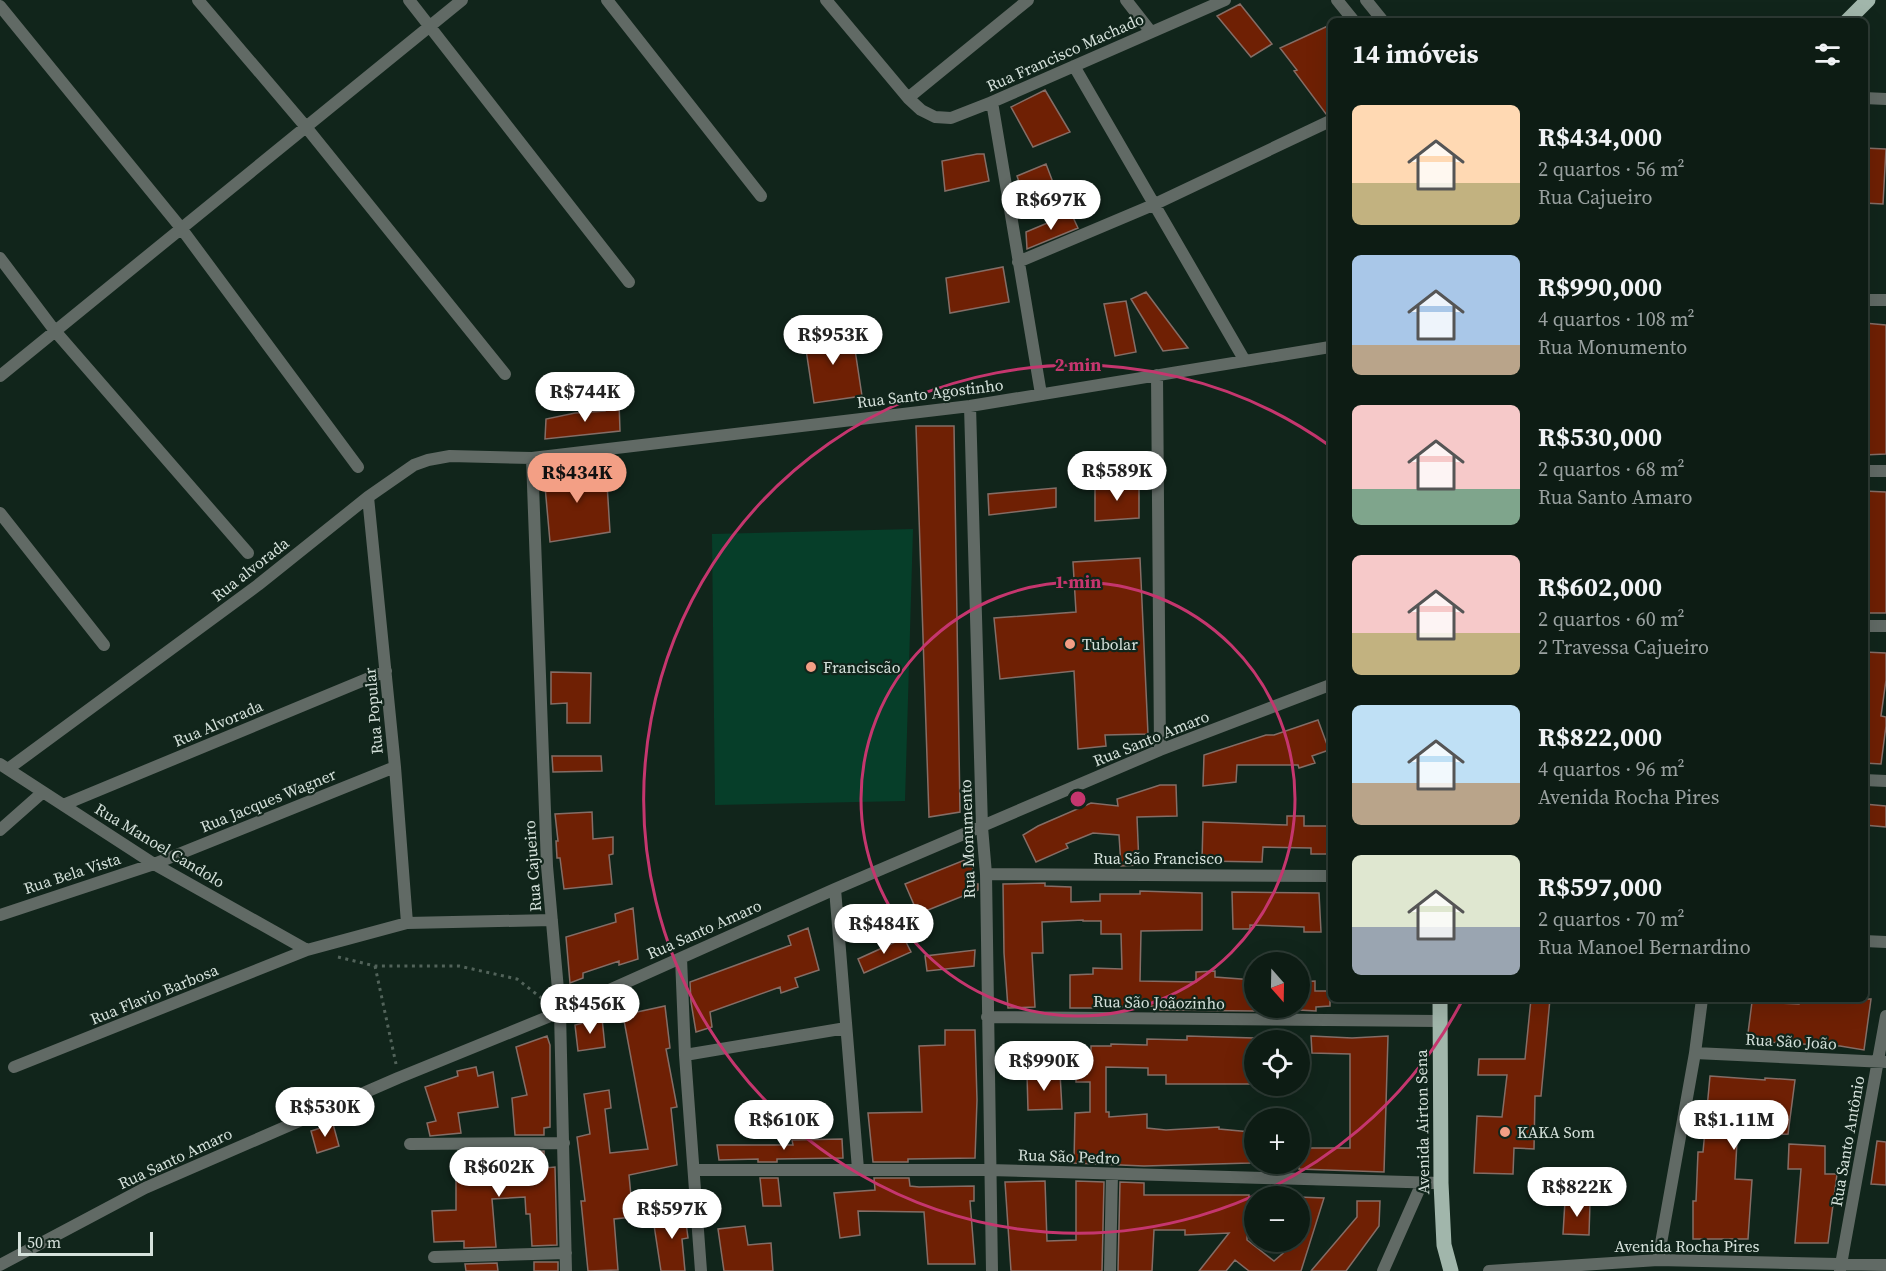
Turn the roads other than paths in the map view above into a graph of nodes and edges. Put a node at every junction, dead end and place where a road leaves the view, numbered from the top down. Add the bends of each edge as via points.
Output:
1 (198, 0) edge
2 (409, 0) edge
3 (462, 0) edge
4 (608, 0) edge
5 (826, 0) edge
6 (1028, 0) edge
7 (1126, 0) edge
8 (1225, 0) edge
9 (1337, 0) edge
10 (1366, 0) edge
11 (1868, 0) edge
12 (0, 6) edge
13 (1352, 18) edge
14 (1381, 18) edge
15 (1850, 18) edge
16 (430, 26) junction
17 (1151, 32) junction
18 (1074, 66) junction
19 (908, 98) junction
20 (1868, 98) edge
21 (1886, 99) edge
22 (992, 102) junction
23 (1328, 122) edge
24 (306, 127) junction
25 (761, 196) dead end
26 (1153, 205) junction
27 (181, 228) junction
28 (0, 258) edge
29 (1018, 262) junction
30 (628, 282) dead end
31 (1868, 300) edge
32 (1886, 300) edge
33 (55, 331) junction
34 (1328, 348) edge
35 (1245, 361) junction
36 (505, 374) dead end
37 (1157, 375) junction
38 (0, 376) edge
39 (1041, 394) junction
40 (970, 406) junction
41 (532, 458) junction
42 (358, 467) dead end
43 (1868, 471) edge
44 (1886, 471) edge
45 (368, 497) junction
46 (0, 513) edge
47 (248, 553) dead end
48 (1868, 626) edge
49 (1886, 627) edge
50 (104, 645) dead end
51 (386, 671) junction
52 (1328, 686) edge
53 (1160, 750) junction
54 (4, 766) edge
55 (394, 767) junction
56 (1868, 780) edge
57 (1886, 781) edge
58 (44, 792) junction
59 (63, 805) junction
60 (982, 828) junction
61 (0, 830) edge
62 (154, 864) junction
63 (986, 874) junction
64 (1328, 876) edge
65 (835, 890) junction
66 (0, 915) edge
67 (552, 920) junction
68 (407, 923) junction
69 (1868, 941) edge
70 (1886, 942) edge
71 (307, 950) junction
72 (681, 958) junction
73 (1440, 1002) edge
74 (1702, 1002) edge
75 (560, 1012) junction
76 (1886, 1016) edge
77 (987, 1017) junction
78 (1438, 1021) junction
79 (846, 1028) junction
80 (1695, 1053) junction
81 (685, 1055) junction
82 (1882, 1062) edge
83 (14, 1067) dead end
84 (564, 1143) junction
85 (410, 1144) dead end
86 (858, 1169) junction
87 (695, 1170) junction
88 (989, 1170) junction
89 (1112, 1174) junction
90 (1422, 1183) junction
91 (1441, 1183) junction
92 (1444, 1245) junction
93 (566, 1253) junction
94 (434, 1257) dead end
95 (1658, 1260) junction
96 (0, 1265) edge
97 (1886, 1265) edge
98 (1840, 1268) edge
99 (567, 1271) edge
100 (701, 1271) edge
101 (992, 1271) edge
102 (1110, 1271) edge
103 (1383, 1271) edge
104 (1438, 1271) edge
105 (1451, 1271) edge
106 (1489, 1271) edge

1 - 24 street
2 - 16 street
3 - 16 street
4 - 25 street
5 - 19 street
6 - 19 street
7 - 17 street
8 - 17 street, Rua Francisco Machado
9 - 13 street
10 - 14 street
11 - 15 main road
12 - 27 street
16 - 24 street
16 - 30 street
17 - 18 street, Rua Francisco Machado
18 - 22 street, Rua Francisco Machado
18 - 26 street
19 - 22 street, Rua Francisco Machado via 935,117 951,118
20 - 21 street
22 - 29 street
23 - 26 street
24 - 27 street
24 - 36 street
26 - 29 street
26 - 35 street
27 - 33 street
27 - 42 street
28 - 33 street
29 - 39 street
31 - 32 street
33 - 38 street
33 - 47 street
34 - 35 street, Rua Santo Agostinho
35 - 37 street, Rua Santo Agostinho
37 - 39 street, Rua Santo Agostinho
37 - 53 street
39 - 40 street, Rua Santo Agostinho
40 - 41 street, Rua Santo Agostinho
40 - 60 street, Rua Monumento
41 - 45 street, Rua alvorada via 450,456 428,460 414,465
41 - 67 street, Rua Cajueiro
43 - 44 street
45 - 51 street, Rua Popular
45 - 54 street, Rua alvorada via 258,585
46 - 50 street
48 - 49 street
51 - 55 street, Rua Popular
51 - 59 street, Rua Alvorada
52 - 53 street, Rua Santo Amaro
53 - 60 street, Rua Santo Amaro
54 - 58 street, Rua Manoel Candolo
55 - 62 street, Rua Jacques Wagner
55 - 68 street, Rua Popular
56 - 57 street
58 - 59 street, Rua Manoel Candolo
58 - 61 street
59 - 62 street, Rua Manoel Candolo
60 - 63 street, Rua Monumento
60 - 65 street, Rua Santo Amaro
62 - 66 street, Rua Bela Vista
62 - 71 street, Rua Manoel Candolo
63 - 64 street, Rua São Francisco
63 - 77 street, Rua Monumento
65 - 72 street, Rua Santo Amaro
65 - 79 street
67 - 68 street, Rua Flavio Barbosa
67 - 75 street, Rua Cajueiro
68 - 71 street, Rua Flavio Barbosa
69 - 70 street
71 - 83 street, Rua Flavio Barbosa
72 - 75 street, Rua Santo Amaro
72 - 81 street
73 - 78 main road, Avenida Airton Sena
74 - 80 street
75 - 84 street, Rua Cajueiro
75 - 96 street, Rua Santo Amaro via 145,1188
76 - 82 street, Rua Santo Antônio
77 - 78 street, Rua São Joãozinho
77 - 88 street, Rua Monumento
78 - 91 main road, Avenida Airton Sena
79 - 81 street
79 - 86 street
80 - 82 street, Rua São João
80 - 95 street
81 - 87 street
82 - 98 street, Rua Santo Antônio
84 - 85 street
84 - 93 street, Rua Cajueiro
86 - 87 street, Rua São Pedro
86 - 88 street, Rua São Pedro
87 - 100 street
88 - 89 street, Rua São Pedro
88 - 101 street, Rua Monumento
89 - 90 street, Rua São Pedro
89 - 102 street
90 - 91 street, Rua São Pedro
90 - 103 street, Avenida Airton Sena
91 - 92 main road, Avenida Airton Sena
92 - 104 main road, Avenida Airton Sena
92 - 105 main road, Avenida Airton Sena
93 - 94 street
93 - 99 street, Rua Cajueiro
95 - 98 street, Avenida Rocha Pires
95 - 106 street, Avenida Rocha Pires
97 - 98 street, Avenida Rocha Pires

